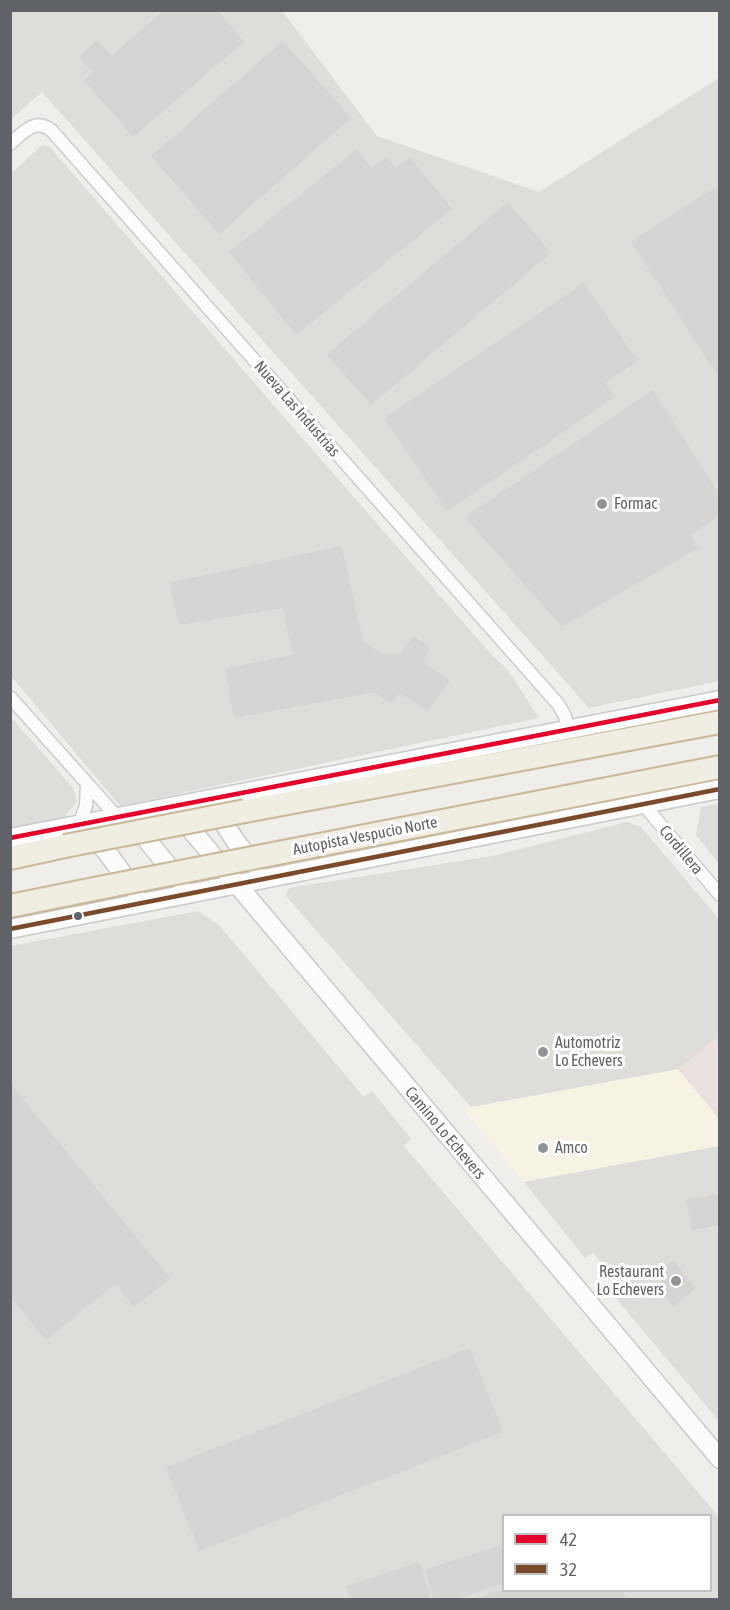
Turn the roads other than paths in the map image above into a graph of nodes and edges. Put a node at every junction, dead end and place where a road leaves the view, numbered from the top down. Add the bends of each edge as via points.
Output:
1 (10, 144) edge
2 (10, 697) edge
3 (720, 700) edge
4 (720, 722) edge
5 (568, 729) junction
6 (720, 767) edge
7 (87, 786) junction
8 (720, 789) edge
9 (210, 799) junction
10 (643, 804) junction
11 (172, 807) junction
12 (122, 817) junction
13 (79, 824) junction
14 (10, 838) edge
15 (10, 858) edge
16 (272, 878) junction
17 (239, 885) junction
18 (190, 893) junction
19 (720, 895) edge
20 (142, 903) junction
21 (10, 906) edge
22 (264, 915) junction
23 (10, 929) edge
24 (720, 1459) edge

1 - 5 street, Nueva Las Industrias via 32,126 41,124 52,131 558,704
2 - 7 street
3 - 5 main road
4 - 15 highway, bridge
5 - 9 main road
6 - 21 highway, Autopista Vespucio Norte, bridge
7 - 12 street
7 - 13 street via 86,806
8 - 10 main road
9 - 11 main road
9 - 16 main road via 236,842
10 - 16 main road
10 - 19 street, Cordillera
11 - 12 main road
11 - 17 main road, Camino Lo Echevers
12 - 13 main road
12 - 18 main road
13 - 14 main road
13 - 20 main road via 106,850
16 - 17 main road
16 - 22 main road via 264,895
17 - 18 main road
17 - 22 main road, Camino Lo Echevers
18 - 20 main road
20 - 23 main road
22 - 24 main road, Camino Lo Echevers

